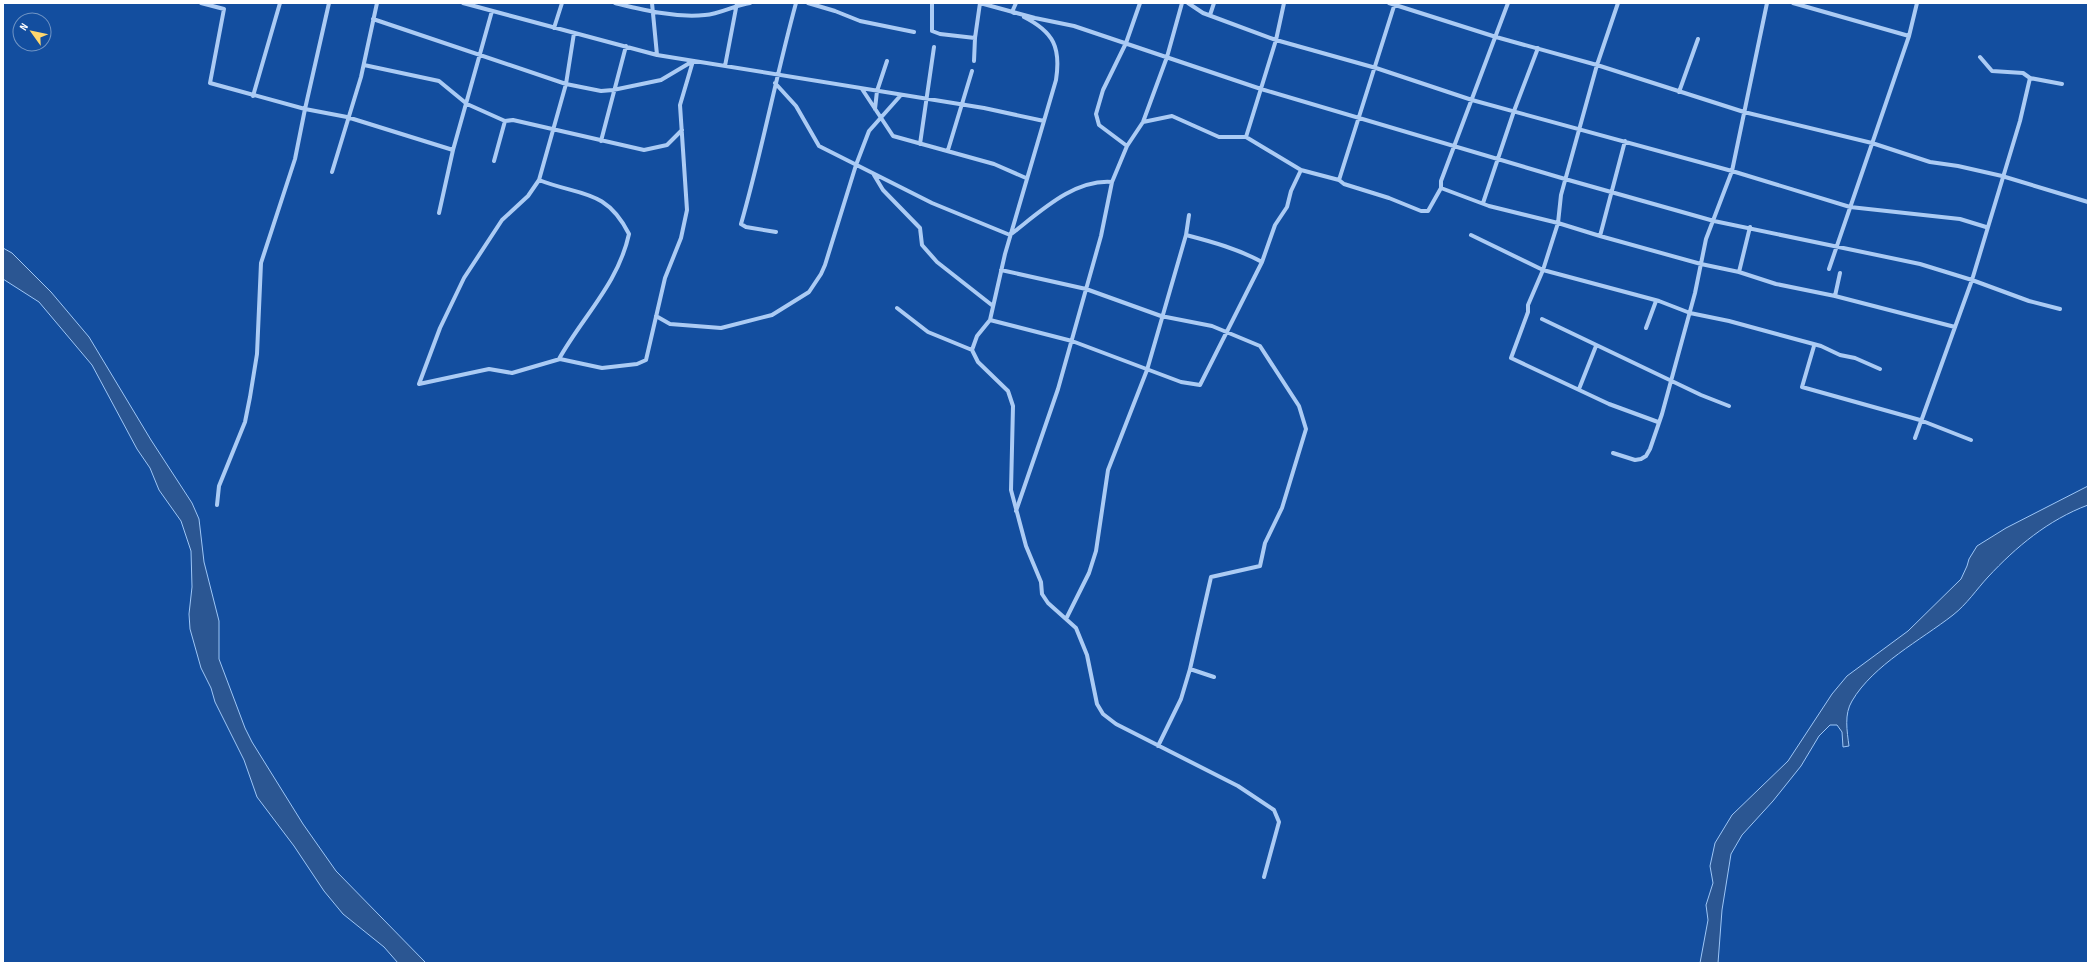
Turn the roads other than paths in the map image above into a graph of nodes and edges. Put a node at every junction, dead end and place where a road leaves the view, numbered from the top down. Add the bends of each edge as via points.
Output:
1 (201, 3) edge
2 (280, 3) edge
3 (329, 3) edge
4 (377, 3) edge
5 (463, 3) edge
6 (562, 3) edge
7 (615, 3) edge
8 (652, 3) edge
9 (750, 3) edge
10 (796, 3) edge
11 (808, 3) edge
12 (932, 3) edge
13 (980, 3) edge
14 (1016, 3) edge
15 (1140, 3) edge
16 (1182, 3) edge
17 (1188, 3) edge
18 (1214, 3) edge
19 (1284, 3) edge
20 (1389, 3) edge
21 (1508, 3) edge
22 (1618, 3) edge
23 (1767, 3) edge
24 (1793, 3) edge
25 (1917, 3) edge
26 (737, 4) edge
27 (1395, 4) edge
28 (492, 11) junction
29 (652, 12) junction
30 (1012, 12) junction
31 (1210, 15) junction
32 (373, 19) junction
33 (554, 28) junction
34 (914, 32) dead end
35 (574, 33) junction
36 (1909, 36) junction
37 (1496, 37) junction
38 (975, 38) junction
39 (1698, 39) dead end
40 (1276, 40) junction
41 (1126, 43) junction
42 (626, 46) junction
43 (934, 47) dead end
44 (1538, 48) junction
45 (481, 55) junction
46 (657, 55) junction
47 (1167, 57) junction
48 (1980, 58) dead end
49 (693, 61) junction
50 (887, 61) dead end
51 (974, 62) dead end
52 (364, 65) junction
53 (1597, 65) junction
54 (724, 66) junction
55 (1376, 68) junction
56 (972, 71) dead end
57 (777, 75) junction
58 (2030, 78) junction
59 (775, 83) junction
60 (566, 84) junction
61 (2062, 84) dead end
62 (862, 89) junction
63 (1260, 89) junction
64 (613, 90) junction
65 (877, 91) junction
66 (1679, 92) junction
67 (901, 95) junction
68 (253, 96) junction
69 (928, 100) junction
70 (1472, 100) junction
71 (467, 104) junction
72 (962, 106) junction
73 (305, 109) junction
74 (875, 109) junction
75 (1514, 111) junction
76 (1744, 112) junction
77 (347, 117) junction
78 (881, 117) junction
79 (1360, 117) junction
80 (505, 121) junction
81 (1044, 121) junction
82 (1143, 122) junction
83 (1578, 128) junction
84 (553, 130) junction
85 (682, 130) junction
86 (1246, 138) junction
87 (601, 140) junction
88 (1625, 141) junction
89 (1872, 143) junction
90 (920, 144) junction
91 (1127, 146) junction
92 (1454, 147) junction
93 (453, 150) junction
94 (948, 150) junction
95 (1497, 159) junction
96 (494, 161) dead end
97 (856, 165) junction
98 (1301, 170) junction
99 (1732, 171) junction
100 (332, 172) dead end
101 (874, 174) junction
102 (2002, 176) junction
103 (1026, 178) junction
104 (1565, 179) junction
105 (539, 180) junction
106 (1339, 180) junction
107 (1112, 182) junction
108 (1441, 188) junction
109 (1611, 191) junction
110 (2088, 202) edge
111 (1483, 203) junction
112 (1850, 207) junction
113 (439, 213) dead end
114 (1189, 215) dead end
115 (1714, 221) junction
116 (1558, 223) junction
117 (1750, 227) junction
118 (1986, 227) junction
119 (776, 232) dead end
120 (1010, 235) junction
121 (1186, 235) junction
122 (1471, 235) dead end
123 (1600, 236) junction
124 (1836, 248) junction
125 (1262, 262) junction
126 (1701, 264) junction
127 (1829, 269) dead end
128 (1001, 270) junction
129 (1543, 270) junction
130 (1739, 272) junction
131 (1840, 273) dead end
132 (1972, 280) junction
133 (1086, 289) junction
134 (1835, 296) junction
135 (1656, 301) junction
136 (993, 306) junction
137 (897, 308) dead end
138 (2060, 309) dead end
139 (1690, 313) junction
140 (656, 316) junction
141 (1161, 316) junction
142 (1542, 319) dead end
143 (990, 320) junction
144 (1955, 326) junction
145 (1646, 328) dead end
146 (1228, 332) junction
147 (1072, 341) junction
148 (1596, 346) junction
149 (1814, 346) junction
150 (972, 350) junction
151 (559, 359) junction
152 (1880, 369) dead end
153 (1147, 370) junction
154 (1672, 380) junction
155 (1579, 389) junction
156 (1729, 406) dead end
157 (1920, 420) junction
158 (1658, 422) junction
159 (1915, 438) dead end
160 (1971, 440) dead end
161 (1613, 453) dead end
162 (217, 505) dead end
163 (1016, 511) junction
164 (1066, 620) junction
165 (1190, 669) junction
166 (1214, 677) dead end
167 (1158, 746) junction
168 (1264, 877) dead end

1 - 68 street via 224,9 210,83
2 - 68 street
3 - 73 street
4 - 32 street
5 - 28 street
6 - 33 street
7 - 29 street
8 - 29 street
9 - 26 street
10 - 57 street
11 - 34 street via 860,21
12 - 38 street via 932,31
13 - 30 street
13 - 38 street
14 - 30 street
15 - 41 street
16 - 47 street
17 - 31 street
18 - 31 street
19 - 40 street
20 - 27 street
21 - 37 street
22 - 53 street
23 - 76 street
24 - 36 street
25 - 36 street
26 - 29 street via 706,15
26 - 54 street
27 - 37 street
27 - 55 street
28 - 33 street
28 - 45 street
29 - 46 street
30 - 41 street via 1074,26
30 - 81 street via 1038,24 1054,42 1059,60
31 - 40 street
32 - 45 street
32 - 52 street
33 - 35 street
35 - 42 street
35 - 60 street
36 - 89 street
37 - 44 street
37 - 70 street
38 - 51 street
39 - 66 street
40 - 55 street
40 - 63 street
41 - 47 street
41 - 91 street via 1103,90 1096,114 1099,125
42 - 46 street
42 - 64 street
43 - 69 street
44 - 53 street
44 - 75 street
45 - 60 street
45 - 71 street
46 - 49 street
47 - 63 street
47 - 82 street
48 - 58 street via 1992,71 2023,73
49 - 54 street
49 - 64 street via 661,80
49 - 85 street via 680,105
50 - 65 street
52 - 71 street via 439,81
52 - 77 street
53 - 66 street
53 - 83 street
54 - 57 street
55 - 70 street
55 - 79 street
56 - 72 street
57 - 59 street
57 - 62 street
58 - 61 street
58 - 102 street via 2020,121
59 - 97 street via 796,106 819,146
59 - 119 street via 759,160 741,224
60 - 64 street
60 - 84 street
62 - 65 street
62 - 74 street
63 - 79 street
63 - 86 street
64 - 87 street
65 - 67 street
65 - 74 street
66 - 76 street
67 - 69 street
67 - 78 street
68 - 73 street
69 - 72 street
69 - 90 street
70 - 75 street
70 - 92 street
71 - 80 street
71 - 93 street
72 - 81 street
72 - 94 street
73 - 77 street
73 - 162 street via 295,159 261,263 257,354 250,397 245,422 219,486
74 - 78 street
75 - 83 street
75 - 95 street
76 - 89 street
76 - 99 street
77 - 93 street
77 - 100 street
78 - 90 street via 893,136
78 - 97 street via 869,131
79 - 92 street
79 - 106 street
80 - 84 street via 513,120
80 - 96 street
81 - 103 street
82 - 86 street via 1172,116 1219,137
82 - 91 street
83 - 88 street
83 - 104 street
84 - 87 street
84 - 105 street
85 - 87 street via 667,145 644,150
85 - 140 street via 687,210 682,238 665,278
86 - 98 street
88 - 99 street
88 - 109 street
89 - 102 street via 1930,162
89 - 112 street
90 - 94 street
91 - 107 street
92 - 95 street
92 - 108 street via 1441,181
93 - 113 street
94 - 103 street via 994,164
95 - 104 street
95 - 111 street
97 - 101 street
97 - 140 street via 825,265 809,292 772,315 722,328 670,324
98 - 106 street
98 - 125 street via 1287,206 1275,225
99 - 112 street
99 - 115 street
101 - 120 street via 932,203
101 - 136 street via 883,190 920,228 922,245 937,262
102 - 110 street
102 - 118 street
103 - 120 street
104 - 109 street
104 - 116 street
105 - 151 street via 592,195 606,203 624,223 629,234 605,293
105 - 151 street via 528,196 502,220 464,278 440,328 419,384 490,369 512,373
106 - 108 street via 1421,211 1428,211
107 - 120 street via 1100,181 1053,201
107 - 133 street via 1101,236
108 - 111 street
109 - 115 street
109 - 123 street
111 - 116 street
112 - 118 street via 1960,219
112 - 124 street
114 - 121 street
115 - 117 street
115 - 126 street via 1706,239
116 - 123 street
116 - 129 street
117 - 124 street
117 - 130 street
118 - 132 street
120 - 128 street
121 - 125 street via 1226,246
121 - 141 street
122 - 129 street
123 - 126 street
124 - 127 street
124 - 132 street via 1920,264
125 - 146 street
126 - 130 street
126 - 139 street
128 - 133 street
128 - 136 street
129 - 135 street
129 - 155 street via 1528,304 1528,312 1511,358
130 - 134 street via 1776,284
131 - 134 street
132 - 138 street via 2029,301
132 - 144 street
133 - 141 street
133 - 147 street
134 - 144 street
135 - 139 street
135 - 145 street
136 - 143 street
137 - 150 street via 928,332
139 - 149 street via 1729,321
139 - 154 street
140 - 151 street via 646,360 637,364 602,368
141 - 146 street via 1212,326
141 - 153 street
142 - 148 street
143 - 147 street
143 - 150 street via 977,336
144 - 157 street
146 - 153 street via 1200,385 1181,382
146 - 165 street via 1260,346 1299,406 1306,429 1282,508 1265,543 1260,566 1211,576
147 - 153 street
147 - 163 street
148 - 154 street
148 - 155 street
149 - 152 street via 1821,346
149 - 157 street via 1802,387
150 - 163 street via 978,362 1008,391 1013,406 1011,490
153 - 164 street via 1108,470 1096,551 1089,573
154 - 156 street
154 - 158 street
155 - 158 street via 1609,404
157 - 159 street
157 - 160 street
158 - 161 street via 1650,449 1641,459 1635,460
163 - 164 street via 1026,546 1041,582 1042,594
164 - 167 street via 1076,628 1087,654 1097,704 1103,714 1116,724
165 - 166 street
165 - 167 street via 1181,699
167 - 168 street via 1238,786 1274,810 1279,822

